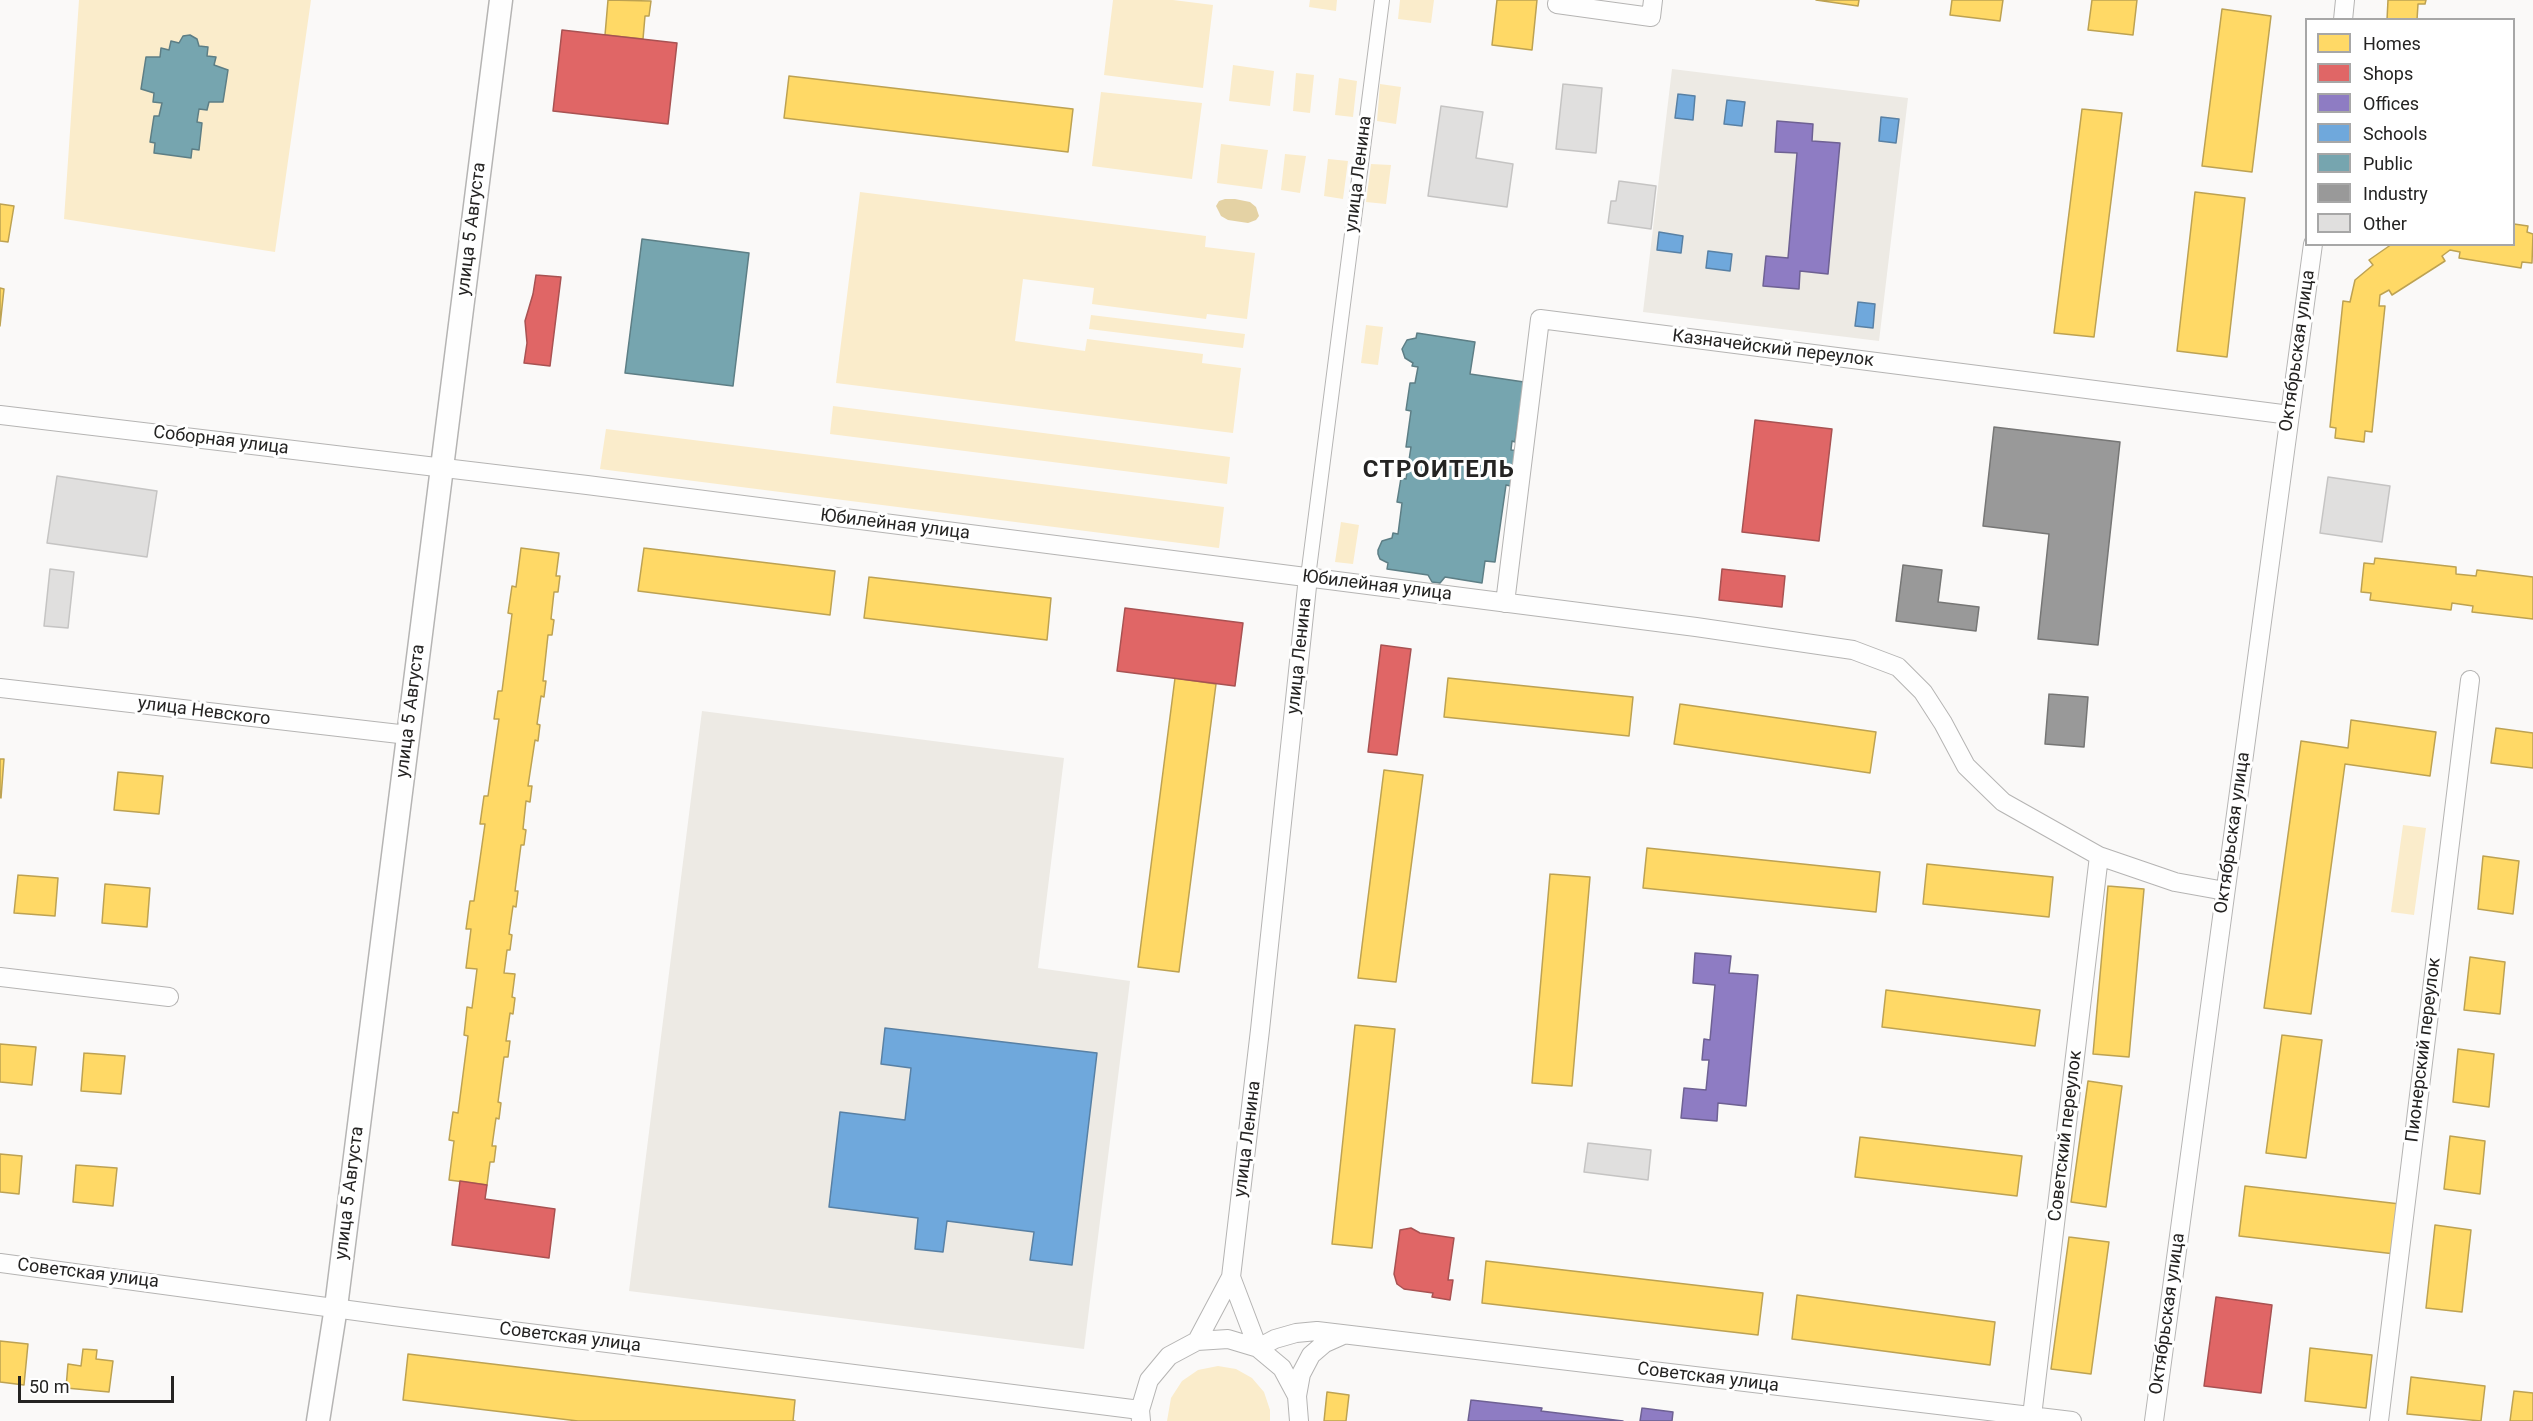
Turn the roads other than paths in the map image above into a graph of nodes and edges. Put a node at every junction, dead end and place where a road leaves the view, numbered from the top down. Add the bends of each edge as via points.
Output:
1 (501, 0) edge
2 (1382, 0) edge
3 (1558, 0) edge
4 (1653, 0) edge
5 (2346, 0) edge
6 (2343, 18) edge
7 (2313, 246) edge
8 (0, 415) edge
9 (2289, 415) junction
10 (442, 467) junction
11 (1308, 578) junction
12 (1505, 603) junction
13 (2470, 680) dead end
14 (0, 688) edge
15 (408, 735) junction
16 (2098, 856) junction
17 (2225, 891) junction
18 (0, 977) edge
19 (169, 997) dead end
20 (0, 1263) edge
21 (1232, 1277) junction
22 (336, 1307) junction
23 (1344, 1335) junction
24 (1197, 1341) junction
25 (1258, 1348) junction
26 (1297, 1396) junction
27 (1141, 1416) edge
28 (2032, 1416) junction
29 (318, 1421) edge
30 (1299, 1421) edge
31 (2072, 1421) edge
32 (2154, 1421) edge
33 (2379, 1421) edge

1 - 10 street, улица 5 Августа
2 - 11 street, улица Ленина
3 - 4 street via 1557,4 1651,17
5 - 6 street
7 - 9 street, Октябрьская улица
8 - 10 street, Соборная улица
9 - 12 street, Казначейский переулок via 1540,319
9 - 17 street, Октябрьская улица
10 - 11 street, Юбилейная улица
10 - 15 street, улица 5 Августа
11 - 12 street, Юбилейная улица
11 - 21 street, улица Ленина
12 - 16 street, Юбилейная улица via 1820,644 1853,650 1898,667 1923,692 1966,766 2002,802
13 - 33 street, Пионерский переулок
14 - 15 street, улица Невского
15 - 22 street, улица 5 Августа
16 - 17 street, Юбилейная улица via 2175,882
16 - 28 street, Советский переулок
17 - 32 street, Октябрьская улица
18 - 19 street
20 - 22 street, Советская улица
21 - 24 street
21 - 25 street
22 - 27 street, Советская улица
22 - 29 street, улица 5 Августа
23 - 25 street, Советская улица via 1296,1333
23 - 26 street via 1325,1343 1311,1355 1301,1374
23 - 28 street, Советская улица
24 - 25 street via 1228,1339
24 - 27 street via 1169,1356 1149,1380
25 - 26 street via 1282,1368
26 - 30 street
28 - 31 street, Советская улица

